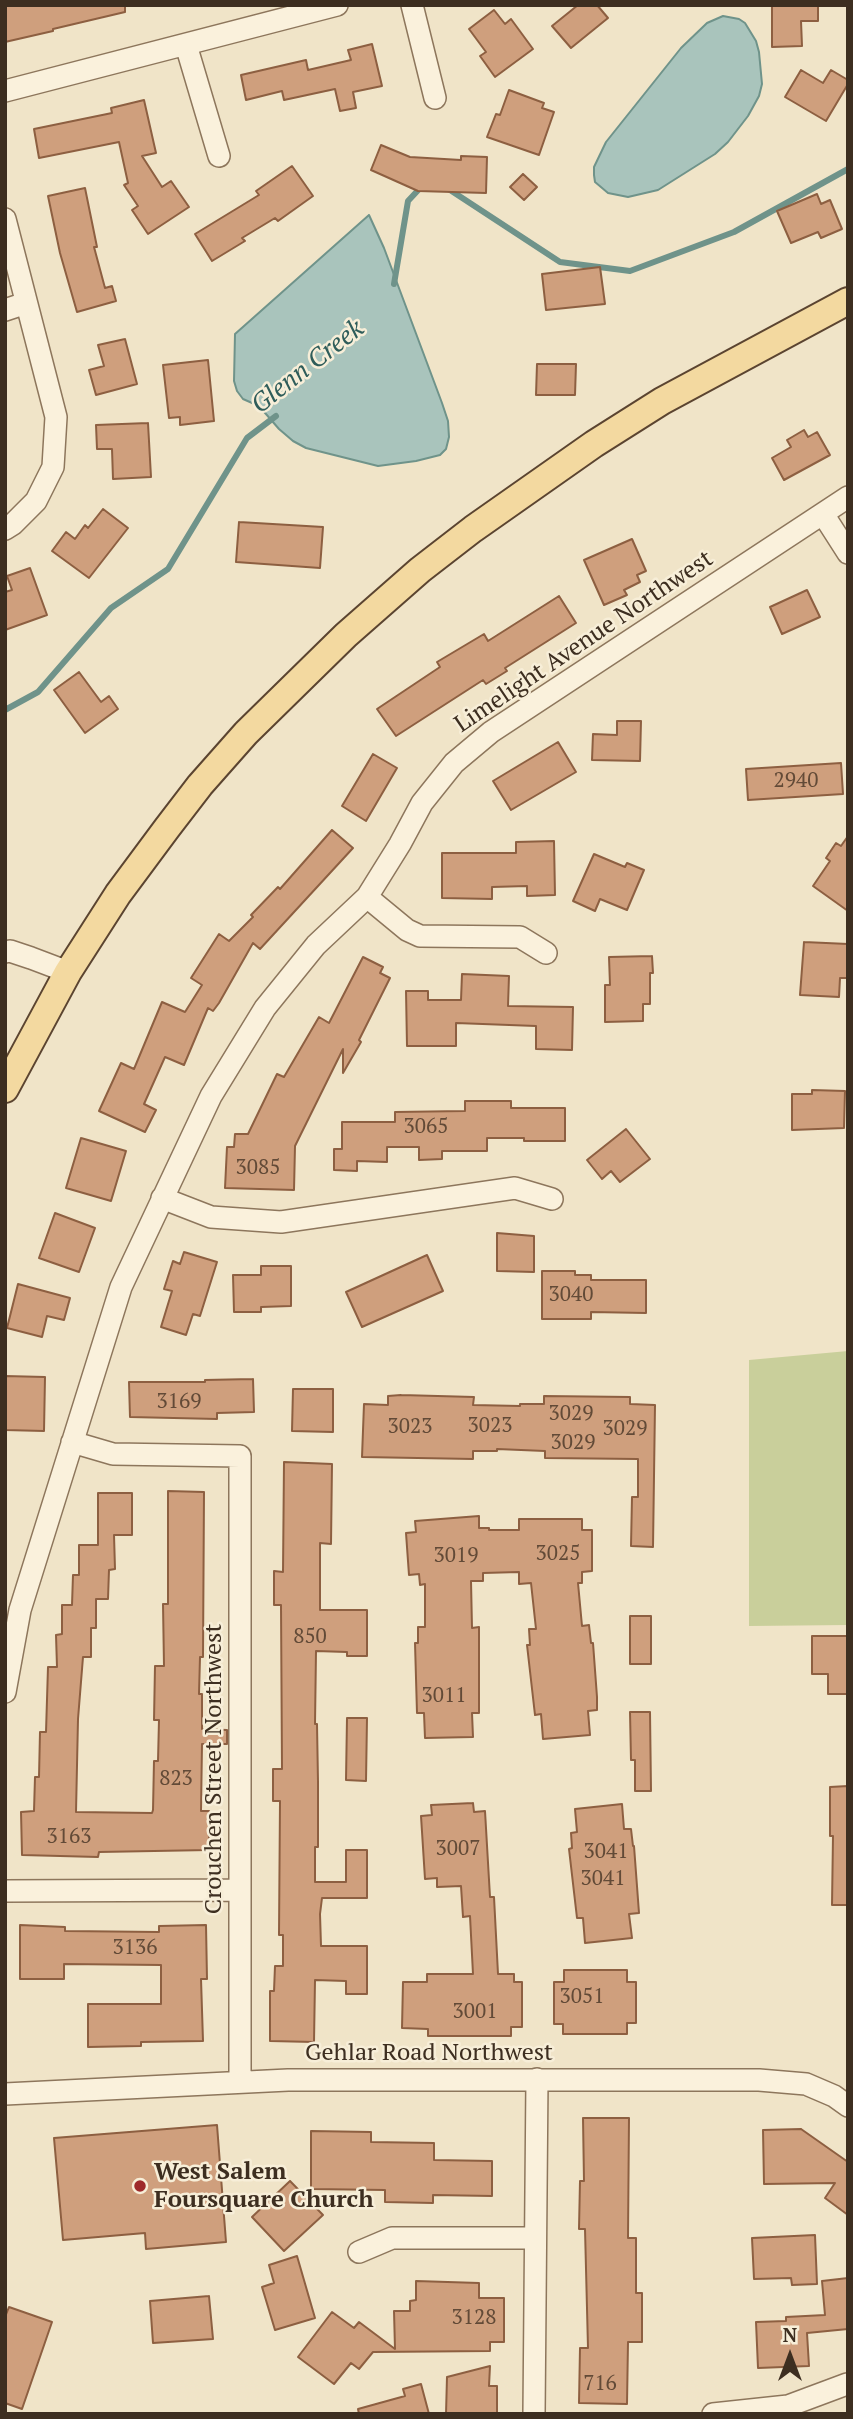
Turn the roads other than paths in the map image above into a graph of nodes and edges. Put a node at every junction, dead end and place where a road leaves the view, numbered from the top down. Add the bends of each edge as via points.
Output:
1 (337, 5) edge
2 (412, 5) edge
3 (186, 45) junction
4 (5, 91) edge
5 (435, 98) dead end
6 (219, 156) dead end
7 (5, 219) edge
8 (848, 301) edge
9 (26, 303) junction
10 (5, 310) edge
11 (848, 497) edge
12 (823, 514) junction
13 (5, 529) edge
14 (848, 553) edge
15 (368, 897) junction
16 (5, 952) edge
17 (546, 953) dead end
18 (68, 972) junction
19 (5, 1089) edge
20 (162, 1198) junction
21 (552, 1199) dead end
22 (72, 1442) junction
23 (5, 1692) edge
24 (5, 1891) edge
25 (240, 1891) junction
26 (537, 2079) junction
27 (240, 2081) junction
28 (5, 2094) edge
29 (848, 2106) edge
30 (535, 2238) junction
31 (359, 2252) dead end
32 (847, 2384) edge
33 (534, 2414) edge
34 (713, 2414) edge

1 - 3 street
2 - 5 street
3 - 4 street
3 - 6 street
7 - 9 street
8 - 18 main road via 662,401 532,485 420,570 282,695 200,785 118,894
9 - 10 street
9 - 13 street via 56,416 53,467 36,501
11 - 12 street, Limelight Avenue Northwest
12 - 14 street
12 - 15 street, Limelight Avenue Northwest via 491,732 454,762 422,803
15 - 17 street via 420,936 520,937
15 - 20 street, Limelight Avenue Northwest via 316,945 265,1008 211,1096
16 - 18 street
18 - 19 main road
20 - 21 street via 211,1217 281,1222 515,1188
20 - 22 street, Limelight Avenue Northwest via 121,1287
22 - 23 street, Limelight Avenue Northwest via 20,1610
22 - 25 street, Crouchen Street Northwest via 113,1454 240,1456
24 - 25 street
25 - 27 street, Crouchen Street Northwest
26 - 27 street, Gehlar Road Northwest
26 - 29 street, Gehlar Road Northwest via 806,2084
26 - 30 street
27 - 28 street, Gehlar Road Northwest
30 - 31 street via 392,2238
30 - 33 street
32 - 34 street via 788,2406

